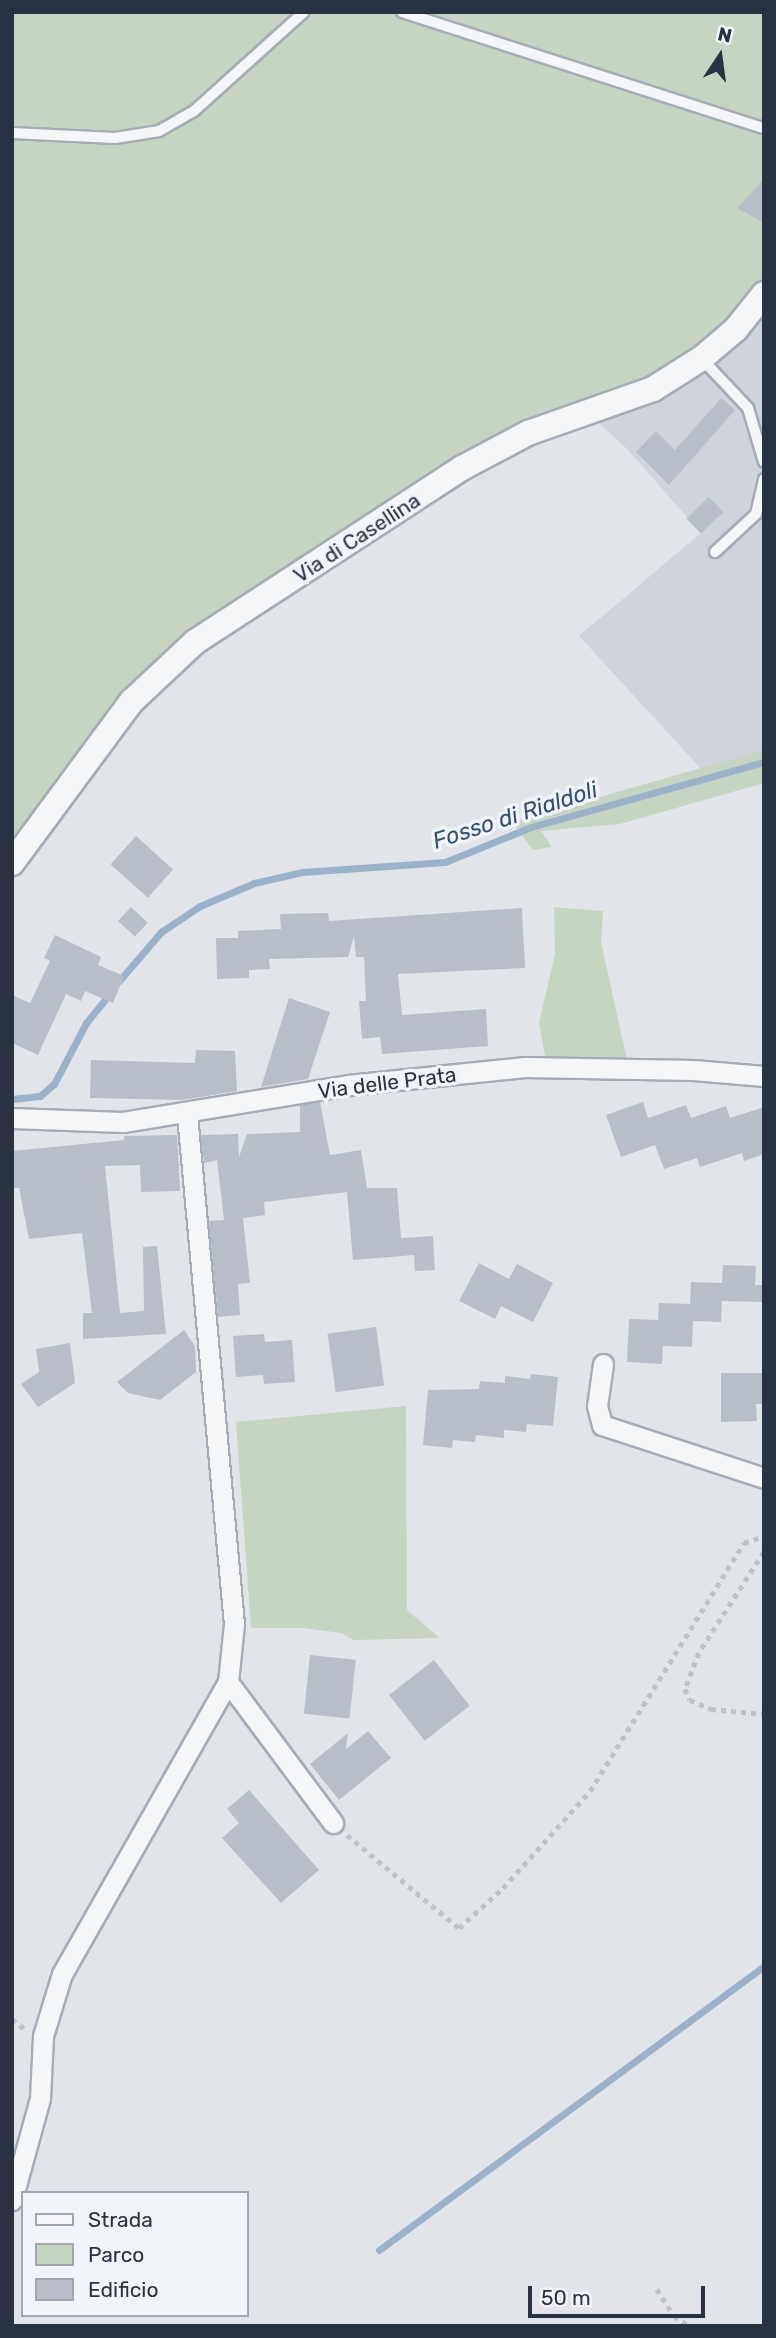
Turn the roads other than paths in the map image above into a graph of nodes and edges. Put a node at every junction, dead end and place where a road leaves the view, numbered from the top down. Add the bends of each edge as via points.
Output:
1 (304, 12) edge
2 (402, 12) edge
3 (764, 128) edge
4 (12, 133) edge
5 (764, 294) edge
6 (702, 358) junction
7 (764, 462) edge
8 (764, 479) edge
9 (715, 552) dead end
10 (12, 863) edge
11 (764, 1076) edge
12 (187, 1114) junction
13 (12, 1118) edge
14 (603, 1364) dead end
15 (764, 1478) edge
16 (228, 1682) junction
17 (333, 1823) road end
18 (12, 2200) edge

1 - 4 lane via 194,111 159,131 115,138
2 - 3 lane
5 - 6 street, Via di Casellina via 736,329
6 - 7 lane via 748,408
6 - 10 street, Via di Casellina via 653,389 528,433 462,468 195,642 132,701
8 - 9 lane via 756,514
11 - 12 street, Via delle Prata via 525,1067 348,1085
12 - 13 street, Via delle Prata via 123,1122
12 - 16 street via 234,1625
14 - 15 street via 597,1406 602,1425
16 - 17 street
16 - 18 street via 62,1974 43,2036 40,2098

